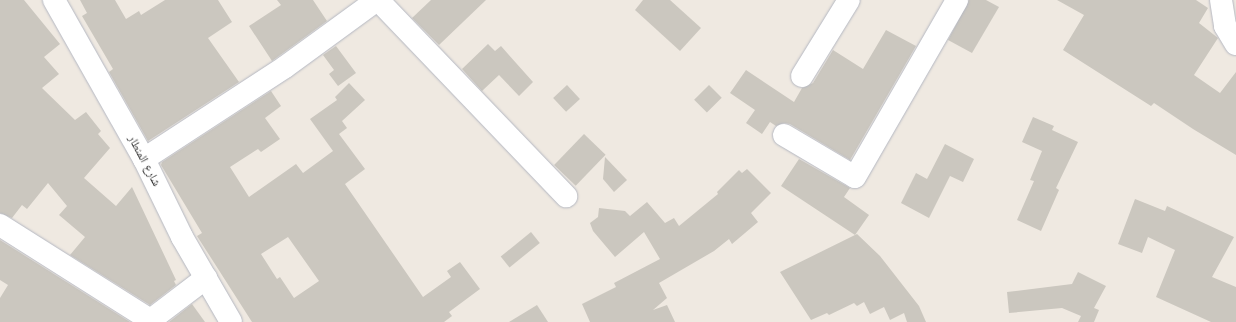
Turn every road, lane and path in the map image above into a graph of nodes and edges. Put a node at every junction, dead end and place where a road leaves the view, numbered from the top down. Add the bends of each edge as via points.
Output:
1 (54, 0) edge
2 (377, 0) edge
3 (850, 0) edge
4 (957, 0) edge
5 (1221, 0) edge
6 (1236, 44) edge
7 (802, 76) dead end
8 (784, 135) dead end
9 (144, 159) junction
10 (566, 196) dead end
11 (0, 225) edge
12 (206, 278) junction
13 (149, 321) edge
14 (231, 322) edge

1 - 9 street, شارع المنطار
2 - 9 street via 285,67
2 - 10 street
3 - 7 street
4 - 8 street via 855,177
5 - 6 street via 1225,26
9 - 12 street, شارع المنطار via 182,237
11 - 13 street
12 - 13 street
12 - 14 street, شارع المنطار

